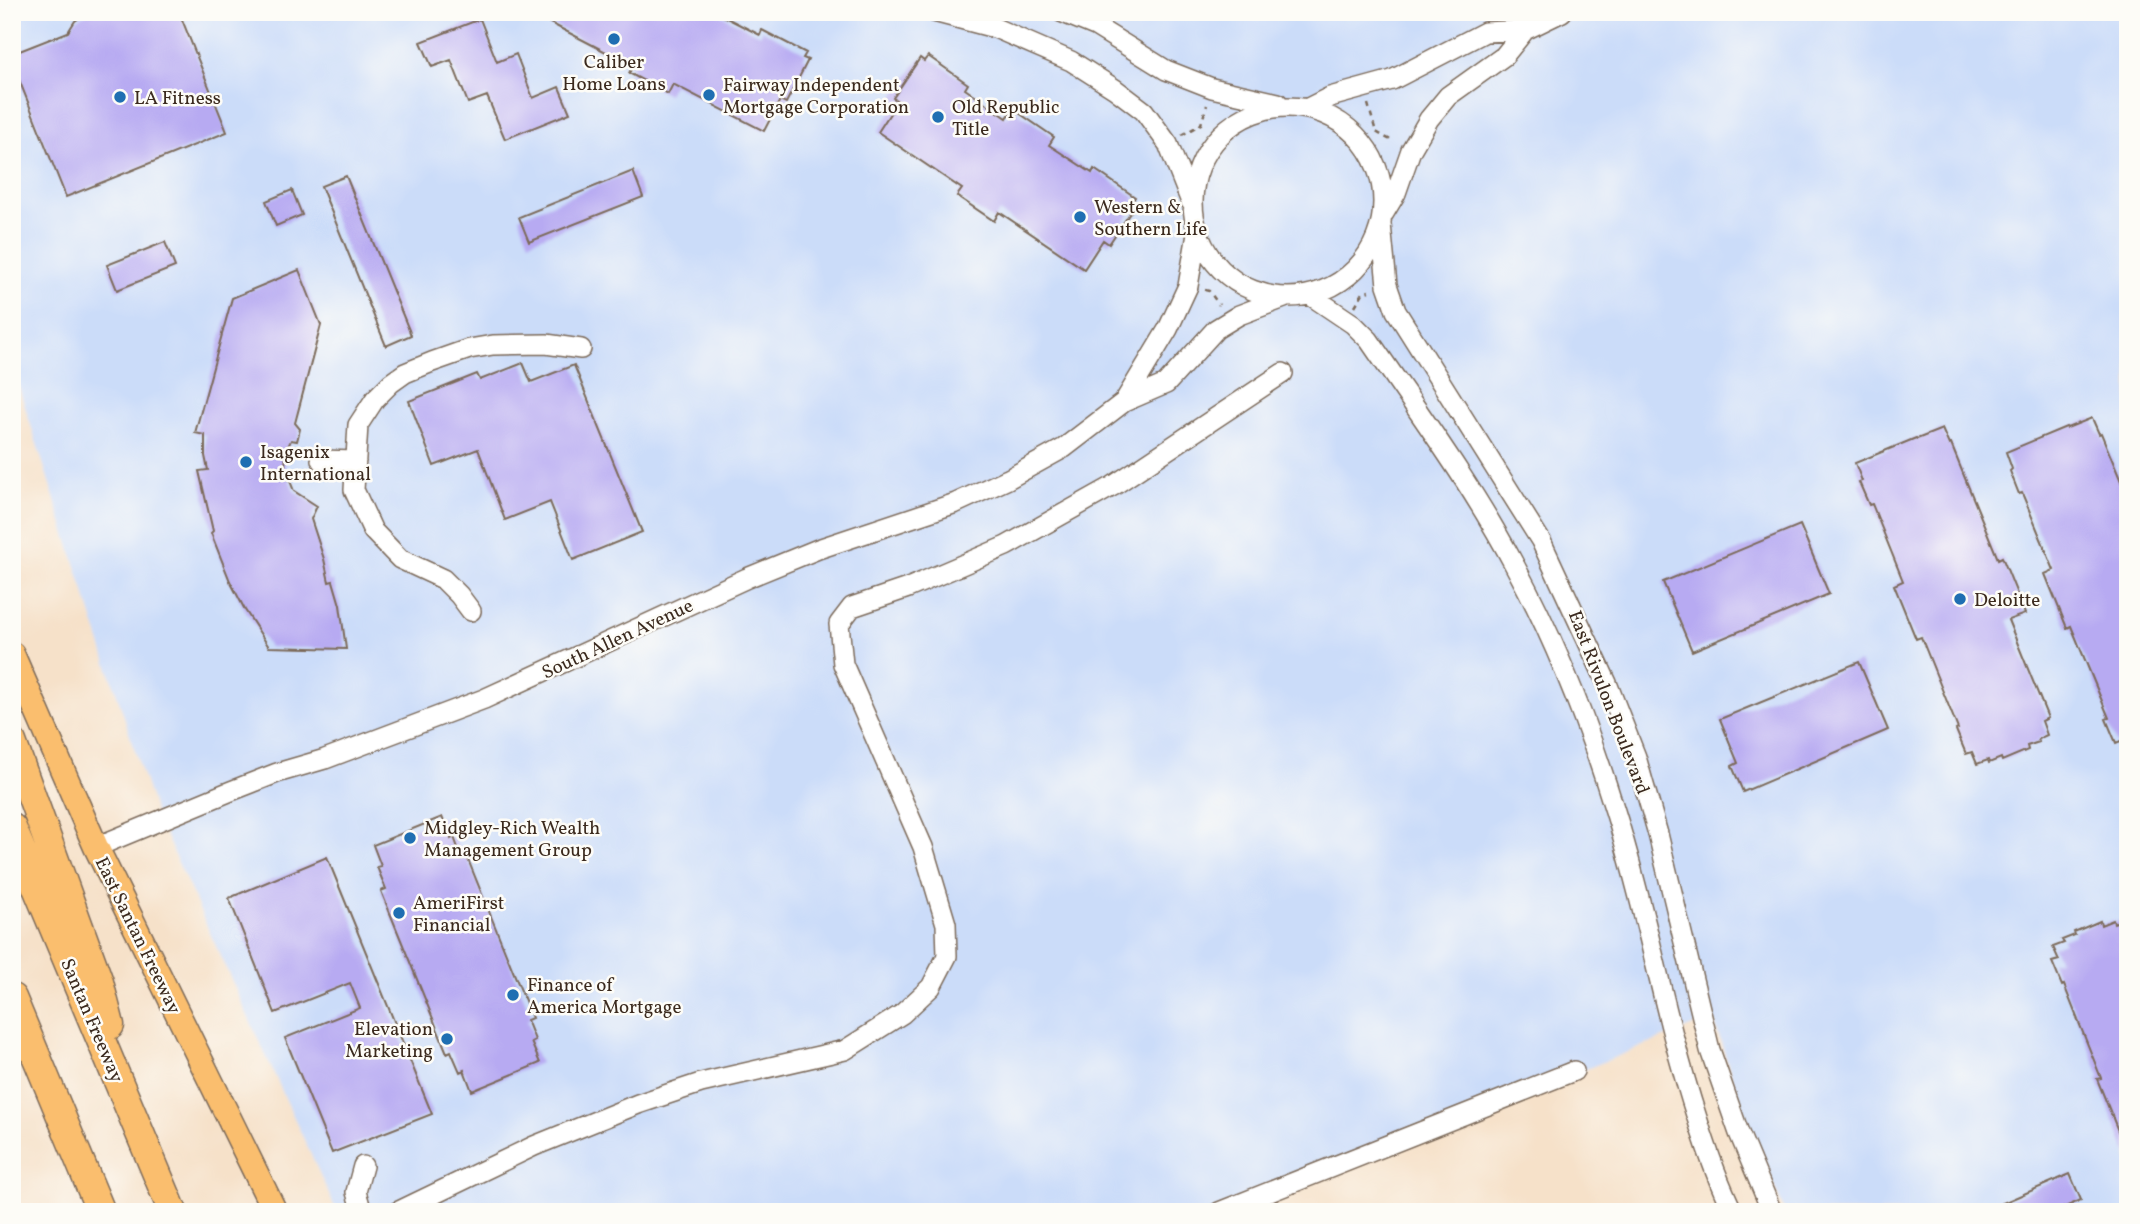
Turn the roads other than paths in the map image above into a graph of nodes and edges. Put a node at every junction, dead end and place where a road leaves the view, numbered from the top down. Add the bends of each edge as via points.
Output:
1 (934, 12) edge
2 (1061, 12) edge
3 (1562, 12) edge
4 (1525, 30) junction
5 (1300, 107) junction
6 (1191, 202) junction
7 (1382, 219) junction
8 (1197, 234) junction
9 (1310, 295) junction
10 (1284, 298) junction
11 (581, 349) dead end
12 (1283, 373) dead end
13 (1124, 402) junction
14 (321, 460) dead end
15 (356, 461) junction
16 (1556, 572) junction
17 (1526, 587) junction
18 (471, 611) dead end
19 (12, 654) edge
20 (12, 742) edge
21 (12, 828) edge
22 (96, 847) junction
23 (12, 998) edge
24 (1701, 1018) junction
25 (1670, 1026) junction
26 (12, 1036) edge
27 (1574, 1071) dead end
28 (130, 1109) junction
29 (363, 1166) dead end
30 (85, 1174) junction
31 (101, 1212) edge
32 (173, 1212) edge
33 (275, 1212) edge
34 (362, 1212) edge
35 (397, 1212) edge
36 (1219, 1212) edge
37 (1733, 1212) edge
38 (1772, 1212) edge

1 - 6 street via 995,28 1071,61 1115,89 1144,111 1168,144
2 - 5 street via 1095,26 1166,70 1212,88
3 - 4 street
4 - 5 street via 1485,32 1392,80
4 - 7 street via 1504,56 1448,96 1429,119
5 - 6 street via 1261,109 1233,122 1210,144 1196,172
5 - 7 street via 1336,119 1359,138 1376,163 1383,193
6 - 8 street
7 - 9 street via 1372,248 1356,269 1335,286
7 - 16 street, East Rivulon Boulevard via 1387,285 1396,312
8 - 10 street via 1211,259 1231,279 1256,292
8 - 13 street, South Allen Avenue via 1188,286
9 - 10 street
9 - 17 street, East Rivulon Boulevard via 1369,340 1474,498
10 - 13 street, South Allen Avenue via 1238,315 1216,329 1166,384
11 - 15 street via 493,345 405,373 391,383 358,425
12 - 35 street via 1113,486 1018,540 852,607 839,624 843,664 923,847 946,924 947,957 931,987 902,1014 845,1050 701,1083 638,1104 534,1146
13 - 22 street, South Allen Avenue via 1064,448 956,503 806,554 493,696 231,790
14 - 15 street
15 - 18 street via 354,490 373,531 400,559 443,579
16 - 17 street
16 - 24 street, East Rivulon Boulevard via 1636,757
17 - 25 street, East Rivulon Boulevard via 1574,692 1601,767
19 - 22 main road, East Santan Freeway
20 - 28 highway via 99,982
21 - 28 highway, Santan Freeway
22 - 33 main road, East Santan Freeway
23 - 30 highway
24 - 25 street
24 - 38 street, East Rivulon Boulevard via 1739,1133
25 - 37 street, East Rivulon Boulevard via 1706,1145
26 - 30 highway
27 - 36 street
28 - 32 highway, Santan Freeway
29 - 34 street via 356,1192
30 - 31 highway

